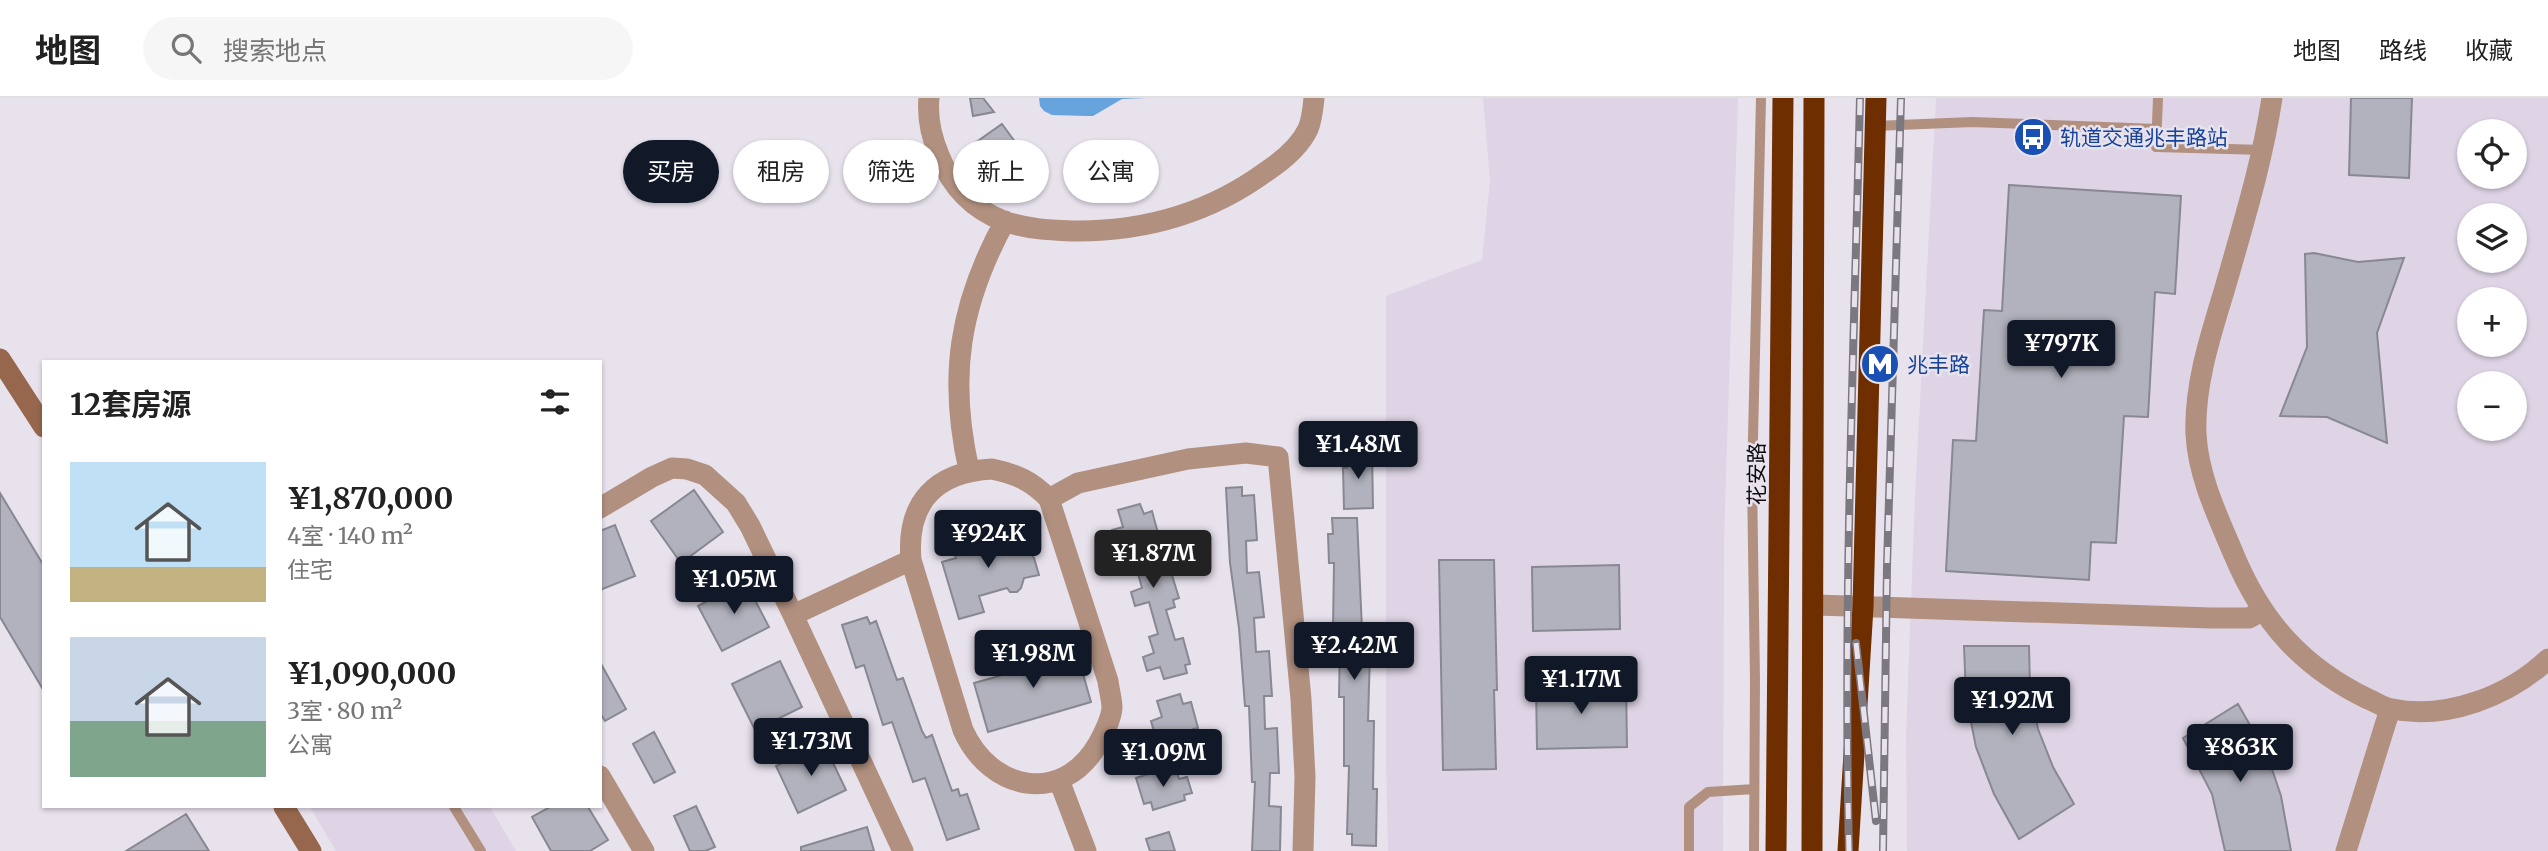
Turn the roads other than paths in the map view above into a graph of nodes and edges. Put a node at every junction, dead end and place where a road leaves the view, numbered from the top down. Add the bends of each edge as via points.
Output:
1 (929, 98) edge
2 (1314, 98) edge
3 (1761, 98) edge
4 (1783, 98) edge
5 (1814, 98) edge
6 (1876, 98) edge
7 (2158, 98) edge
8 (2272, 98) edge
9 (1875, 126) junction
10 (2157, 129) junction
11 (2264, 150) junction
12 (1005, 221) junction
13 (0, 359) edge
14 (42, 424) edge
15 (969, 470) junction
16 (1049, 499) junction
17 (602, 507) edge
18 (911, 560) junction
19 (1817, 605) dead end
20 (1863, 607) junction
21 (2262, 611) junction
22 (793, 615) junction
23 (2548, 659) edge
24 (2390, 709) junction
25 (602, 779) edge
26 (1059, 780) junction
27 (1754, 789) junction
28 (285, 808) edge
29 (455, 808) edge
30 (311, 851) edge
31 (481, 851) edge
32 (644, 851) edge
33 (903, 851) edge
34 (1086, 851) edge
35 (1303, 851) edge
36 (1689, 851) edge
37 (1754, 851) edge
38 (1776, 851) edge
39 (1811, 851) edge
40 (1848, 851) edge
41 (2346, 851) edge

1 - 12 street via 932,137 950,181 982,210
2 - 12 street via 1307,131 1292,150 1247,186 1203,208 1169,220 1090,231 1042,230
3 - 27 lane via 1752,480
4 - 38 highway, 花安路
5 - 39 highway
6 - 9 highway
7 - 10 lane
8 - 11 street
9 - 10 lane via 1972,122
9 - 20 highway
10 - 11 lane via 2156,147
11 - 21 street via 2210,338 2196,434 2203,474 2219,519
12 - 15 street via 980,272 960,347 960,416
13 - 14 street
15 - 16 street via 1016,474
15 - 18 street via 948,477 919,506 909,541
16 - 26 street via 1108,681 1112,709 1092,755
16 - 35 street via 1078,484 1188,459 1246,453 1278,457 1301,699
17 - 22 street via 672,468 705,475 736,503
18 - 22 street
18 - 26 street via 971,748 1004,777 1025,783
19 - 20 street
20 - 21 street via 2211,618 2249,618
20 - 40 highway
21 - 24 street via 2301,654 2347,688
22 - 33 street
23 - 24 street via 2500,693 2461,706 2427,712
24 - 41 street
25 - 32 street
26 - 34 street
27 - 36 lane via 1709,792 1689,807
27 - 37 lane
28 - 30 street
29 - 31 lane

